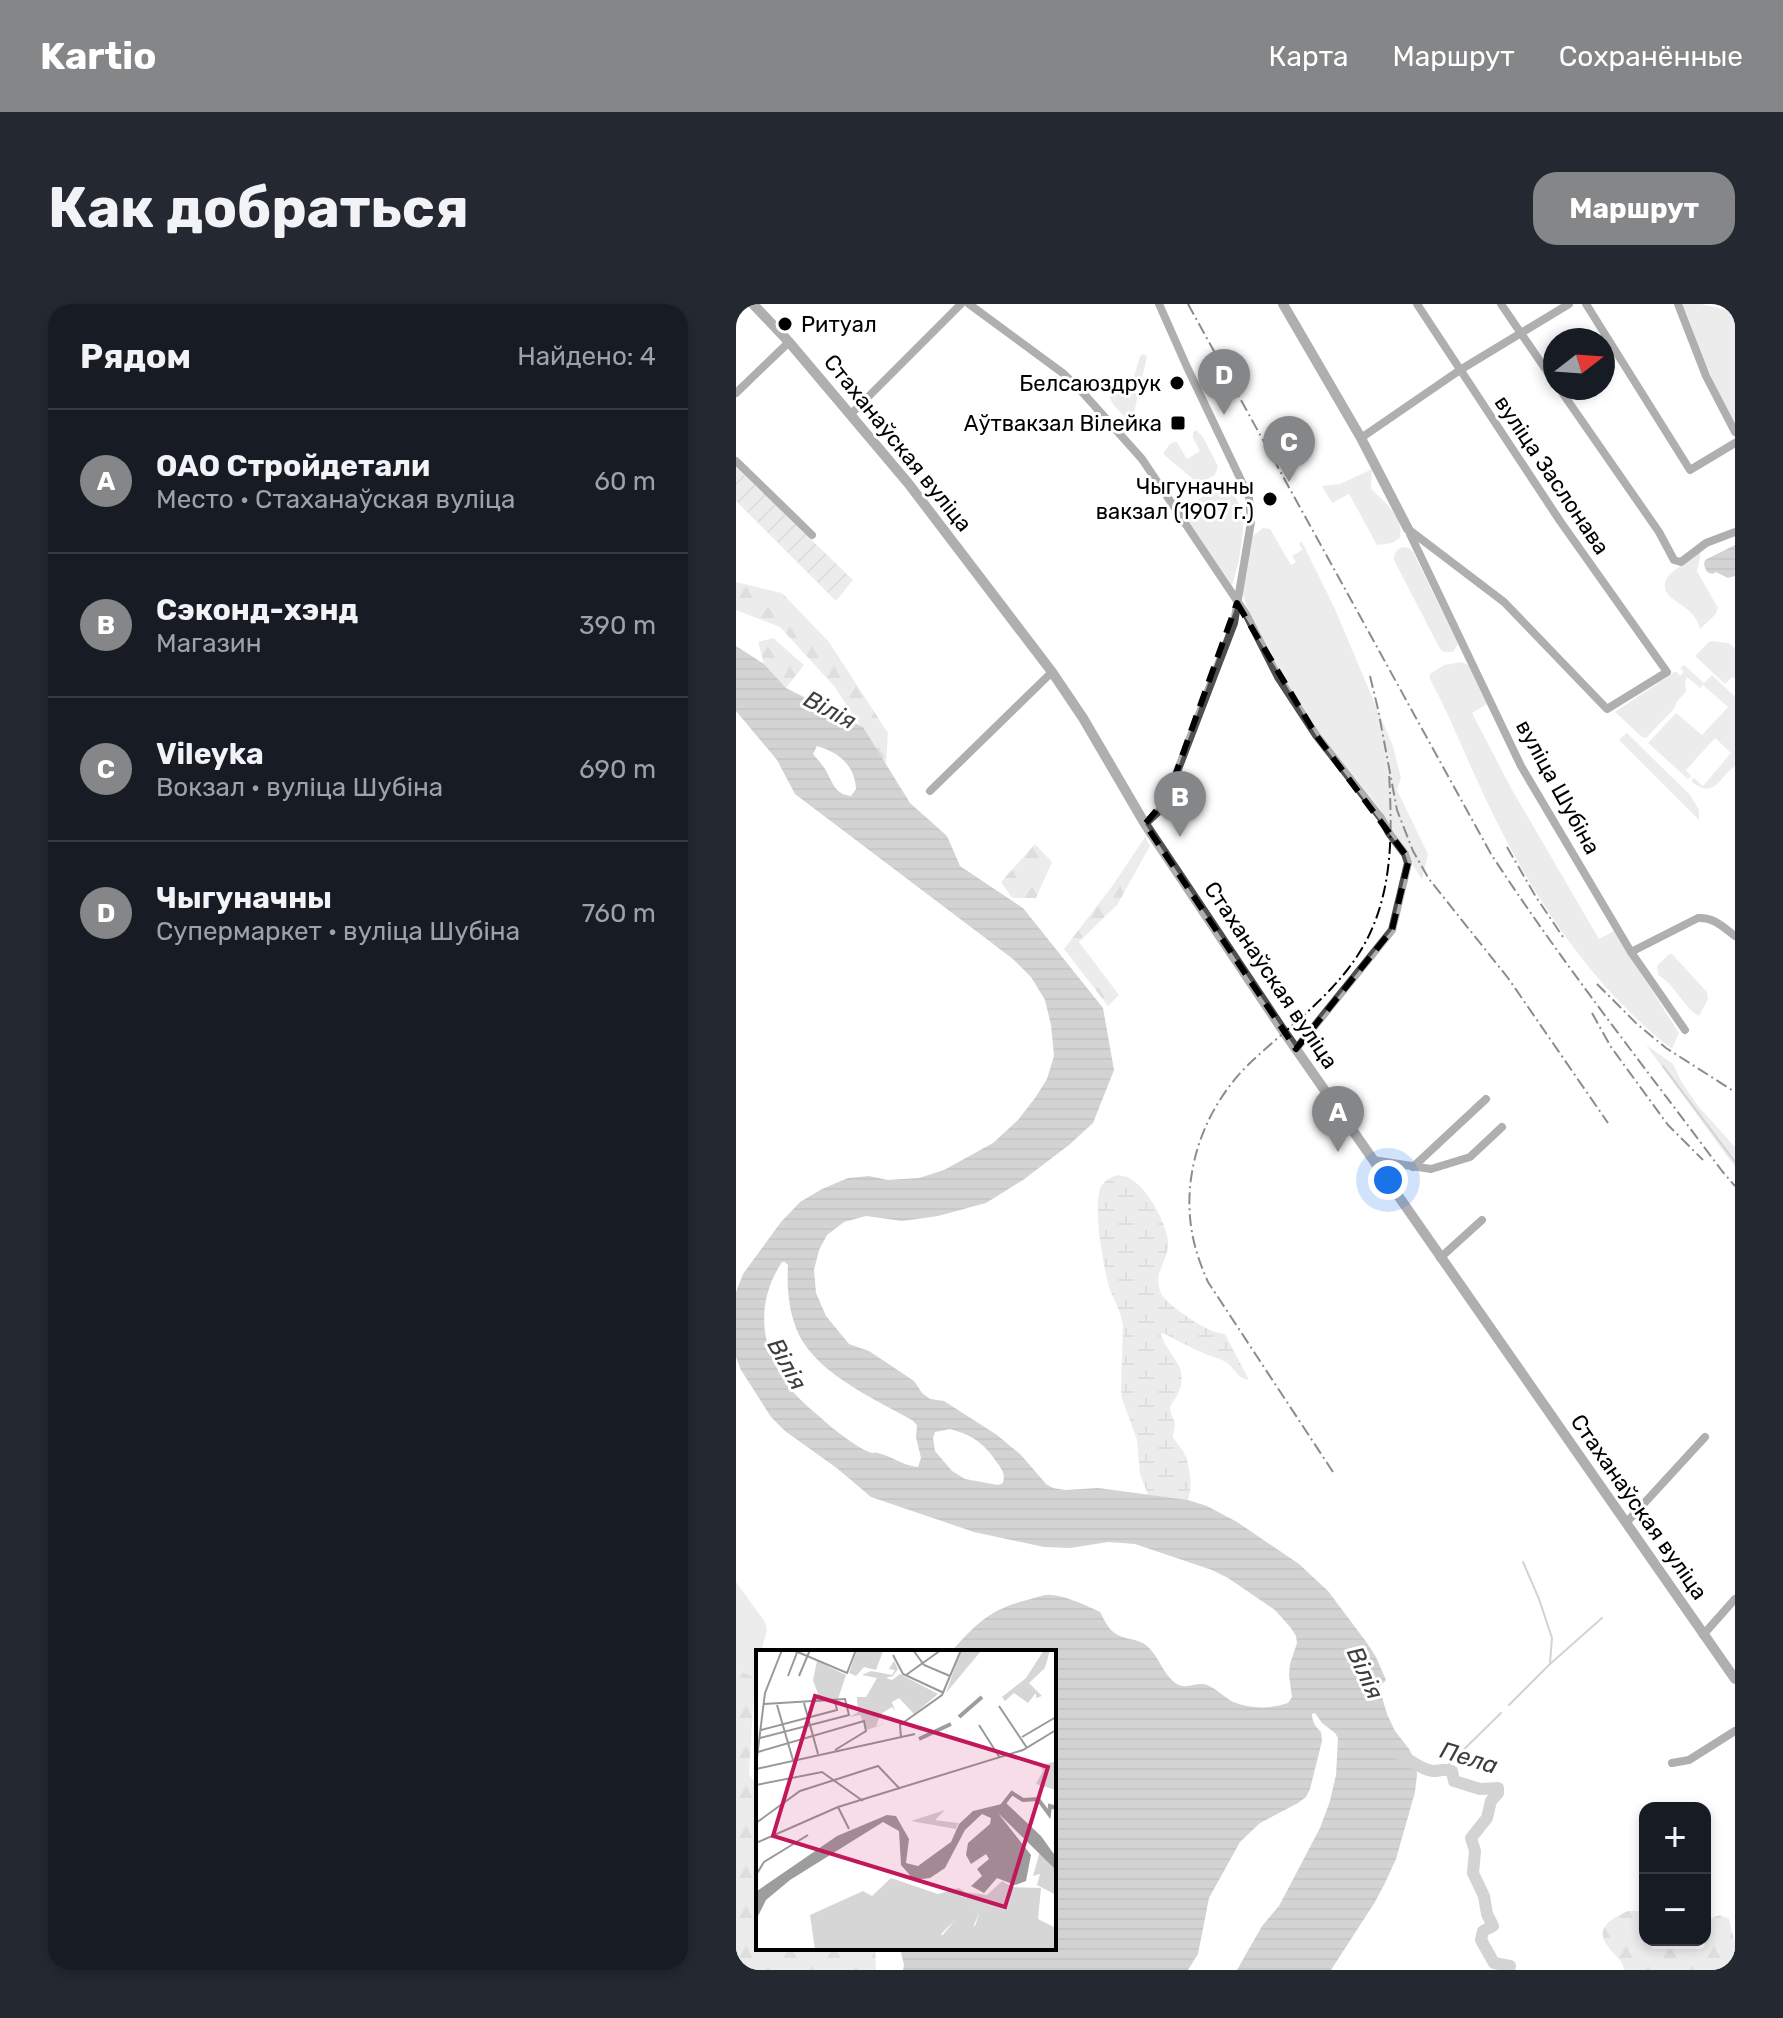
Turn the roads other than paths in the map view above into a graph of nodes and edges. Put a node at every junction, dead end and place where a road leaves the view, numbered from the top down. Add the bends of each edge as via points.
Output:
1 (753, 304) edge
2 (961, 304) edge
3 (969, 304) edge
4 (1159, 304) edge
5 (1283, 304) edge
6 (1417, 304) edge
7 (1501, 304) edge
8 (1569, 304) edge
9 (1586, 304) edge
10 (1678, 304) edge
11 (1521, 334) junction
12 (789, 342) junction
13 (1543, 366) edge
14 (1460, 370) junction
15 (736, 393) edge
16 (1567, 400) edge
17 (851, 414) junction
18 (1735, 432) edge
19 (1361, 438) junction
20 (1735, 443) edge
21 (736, 461) edge
22 (1408, 529) junction
23 (1735, 532) edge
24 (812, 535) dead end
25 (1237, 603) junction
26 (1052, 672) junction
27 (1607, 709) joint
28 (930, 791) dead end
29 (1145, 824) junction
30 (1735, 936) edge
31 (1631, 952) junction
32 (1685, 1030) dead end
33 (1296, 1049) junction
34 (1486, 1099) dead end
35 (1502, 1127) dead end
36 (1372, 1159) junction
37 (1413, 1167) junction
38 (1482, 1220) dead end
39 (1440, 1258) junction
40 (1705, 1437) dead end
41 (1626, 1523) junction
42 (1735, 1599) edge
43 (1703, 1635) junction
44 (1735, 1679) edge
45 (1735, 1731) edge
46 (1672, 1763) dead end

1 - 12 street, Стаханаўская вуліца
2 - 17 street
3 - 25 street via 1084,394 1142,459
4 - 25 street via 1251,503
5 - 19 street, вуліца Шубіна
6 - 14 street, вуліца Заслонава
7 - 11 street
8 - 11 street
9 - 20 street via 1690,470
10 - 18 street
11 - 13 street
11 - 14 street
12 - 15 street
12 - 17 street, Стаханаўская вуліца
14 - 19 street
14 - 27 street, вуліца Заслонава via 1667,672
16 - 23 street via 1674,560 1681,562 1706,543
17 - 26 street, Стаханаўская вуліца
19 - 22 street, вуліца Шубіна
21 - 24 street
22 - 27 street, вуліца Шубіна via 1504,602
22 - 31 street, вуліца Шубіна via 1521,766
25 - 29 street via 1167,798
25 - 33 street via 1316,735 1381,818 1408,863 1392,930
26 - 28 street
26 - 29 street, Стаханаўская вуліца
29 - 33 street, Стаханаўская вуліца
30 - 31 street via 1714,920 1698,918
31 - 32 street, вуліца Шубіна
33 - 36 street, Стаханаўская вуліца
34 - 37 street
35 - 37 street via 1470,1157 1431,1169
36 - 37 street
36 - 39 street, Стаханаўская вуліца
38 - 39 street
39 - 41 street, Стаханаўская вуліца
40 - 41 street
41 - 43 street, Стаханаўская вуліца
42 - 43 street
43 - 44 street, Стаханаўская вуліца
45 - 46 street via 1689,1760

